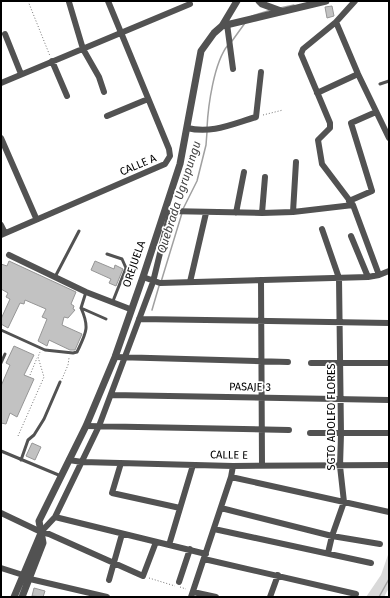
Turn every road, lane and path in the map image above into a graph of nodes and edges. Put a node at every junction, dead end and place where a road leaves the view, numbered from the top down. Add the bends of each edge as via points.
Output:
1 (28, 1) edge
2 (108, 1) edge
3 (236, 1) edge
4 (259, 1) edge
5 (326, 1) edge
6 (355, 1) edge
7 (69, 2) edge
8 (190, 4) dead end
9 (304, 4) edge
10 (281, 11) junction
11 (336, 22) junction
12 (224, 25) junction
13 (121, 33) junction
14 (5, 34) dead end
15 (83, 49) junction
16 (52, 61) junction
17 (233, 69) dead end
18 (260, 72) dead end
19 (21, 74) junction
20 (358, 74) junction
21 (389, 81) edge
22 (1, 83) edge
23 (380, 84) dead end
24 (104, 92) dead end
25 (317, 93) junction
26 (67, 96) dead end
27 (148, 99) junction
28 (283, 110) dead end
29 (376, 112) junction
30 (107, 116) dead end
31 (256, 117) junction
32 (187, 128) junction
33 (1, 138) edge
34 (389, 138) edge
35 (296, 162) dead end
36 (244, 172) dead end
37 (265, 177) dead end
38 (351, 203) junction
39 (167, 211) junction
40 (293, 212) junction
41 (206, 213) junction
42 (236, 213) junction
43 (262, 213) junction
44 (36, 218) junction
45 (1, 225) edge
46 (322, 229) dead end
47 (79, 231) dead end
48 (3, 234) edge
49 (351, 236) dead end
50 (107, 254) dead end
51 (9, 255) dead end
52 (389, 271) edge
53 (379, 275) junction
54 (55, 277) junction
55 (143, 277) junction
56 (368, 277) junction
57 (339, 278) junction
58 (261, 280) junction
59 (153, 282) junction
60 (190, 282) junction
61 (86, 292) junction
62 (113, 301) junction
63 (81, 308) junction
64 (130, 309) junction
65 (106, 318) dead end
66 (139, 319) junction
67 (262, 321) junction
68 (389, 322) edge
69 (340, 323) junction
70 (1, 330) edge
71 (41, 348) junction
72 (70, 353) junction
73 (5, 354) dead end
74 (38, 357) junction
75 (115, 357) junction
76 (124, 358) junction
77 (262, 361) junction
78 (288, 362) dead end
79 (1, 363) edge
80 (311, 363) dead end
81 (389, 363) edge
82 (340, 364) junction
83 (30, 375) dead end
84 (60, 382) joint
85 (111, 395) junction
86 (261, 397) junction
87 (341, 399) junction
88 (389, 400) edge
89 (86, 426) junction
90 (99, 426) junction
91 (289, 430) dead end
92 (262, 431) junction
93 (310, 433) dead end
94 (389, 433) edge
95 (341, 434) junction
96 (18, 436) dead end
97 (1, 451) edge
98 (22, 460) junction
99 (69, 460) junction
100 (82, 462) junction
101 (121, 463) junction
102 (193, 465) junction
103 (262, 465) junction
104 (389, 465) edge
105 (233, 466) junction
106 (340, 466) junction
107 (61, 476) junction
108 (231, 477) junction
109 (344, 502) junction
110 (180, 508) junction
111 (221, 508) junction
112 (389, 512) edge
113 (1, 513) edge
114 (55, 518) junction
115 (214, 529) junction
116 (41, 532) junction
117 (122, 534) junction
118 (332, 536) junction
119 (156, 542) junction
120 (380, 544) dead end
121 (169, 545) junction
122 (190, 549) junction
123 (328, 554) junction
124 (205, 556) junction
125 (113, 563) junction
126 (371, 563) dead end
127 (1, 568) edge
128 (23, 575) junction
129 (278, 575) junction
130 (143, 576) junction
131 (30, 579) junction
132 (109, 580) dead end
133 (179, 582) dead end
134 (192, 594) edge
135 (356, 594) dead end
136 (14, 597) edge
137 (22, 597) edge
138 (107, 597) edge
139 (216, 597) edge
140 (270, 597) edge

1 - 16 path
2 - 13 street, CALLE A
3 - 12 street, OREJUELA
4 - 10 street
5 - 9 street
6 - 11 street
7 - 15 street
8 - 13 street
9 - 10 street
10 - 12 street
11 - 20 street
11 - 25 street via 303,48 301,54
12 - 17 street
12 - 32 street, OREJUELA via 214,33 201,51
13 - 15 street
13 - 27 street, CALLE A
14 - 19 street
15 - 16 street
15 - 24 street via 99,77
16 - 19 street
16 - 26 street
18 - 31 street
19 - 22 street
20 - 25 street
20 - 29 street
21 - 23 lane
25 - 38 street via 331,126 318,140 320,160
27 - 30 street
27 - 44 street, CALLE A via 169,149 170,156 166,164
28 - 31 path
29 - 34 street
29 - 38 street via 351,123 372,191
31 - 32 street via 212,131
32 - 39 street, OREJUELA
33 - 44 street
35 - 40 street
36 - 42 street
37 - 43 street
38 - 40 street
38 - 53 street
39 - 41 street
39 - 55 street, OREJUELA
39 - 59 street
40 - 43 street
41 - 42 street
41 - 60 street
42 - 43 street
44 - 48 street, CALLE A
45 - 48 street
46 - 57 street, SGTO ADOLFO FLORES
47 - 54 lane
49 - 56 street
50 - 62 lane via 122,259 126,268
51 - 54 street
52 - 53 street
53 - 56 street
54 - 61 street
55 - 59 street
55 - 64 street, OREJUELA
56 - 57 street
57 - 58 street
57 - 69 street, SGTO ADOLFO FLORES
58 - 60 street
58 - 67 street
59 - 60 street
59 - 66 street
61 - 62 street
61 - 63 lane
62 - 64 street
63 - 65 lane
63 - 72 lane via 87,330 77,352
64 - 75 street, OREJUELA
66 - 67 street
66 - 76 street
67 - 69 street
67 - 77 street
68 - 69 street
69 - 82 street, SGTO ADOLFO FLORES
70 - 71 lane
71 - 72 lane
71 - 74 path
72 - 84 path via 68,365
73 - 79 lane
74 - 83 path
74 - 96 path via 44,376
75 - 76 street
75 - 89 street, OREJUELA
76 - 77 street
76 - 85 street
77 - 78 street
77 - 86 street
80 - 82 street
81 - 82 street
82 - 87 street, SGTO ADOLFO FLORES
84 - 98 lane via 44,419 28,440
85 - 86 street, PASAJE 3
85 - 90 street
86 - 87 street, PASAJE 3
86 - 92 street
87 - 88 street, PASAJE 3
87 - 95 street, SGTO ADOLFO FLORES
89 - 90 street
89 - 99 street, OREJUELA
90 - 92 street
90 - 100 street
91 - 92 street
92 - 103 street
93 - 95 street
94 - 95 street
95 - 106 street, SGTO ADOLFO FLORES
97 - 98 lane
98 - 107 lane
99 - 100 street, CALLE E
99 - 107 street, OREJUELA
100 - 101 street, CALLE E
100 - 114 street
101 - 102 street, CALLE E
101 - 110 street via 112,493
102 - 105 street, CALLE E
102 - 110 street
103 - 105 street, CALLE E
103 - 106 street, CALLE E
104 - 106 street, CALLE E
105 - 108 street
106 - 109 street, SGTO ADOLFO FLORES
107 - 116 street, OREJUELA via 40,521
108 - 109 street
108 - 111 street
109 - 112 street
109 - 118 street, SGTO ADOLFO FLORES
110 - 121 street
111 - 115 street
111 - 118 street
113 - 116 street
114 - 116 street
114 - 117 street
115 - 123 street
115 - 124 street
116 - 125 street
116 - 128 street
116 - 131 street via 42,543
117 - 119 street
117 - 125 street
118 - 120 street
118 - 123 street, SGTO ADOLFO FLORES
119 - 121 street
119 - 130 street
121 - 122 street
122 - 124 street
122 - 133 street
123 - 126 street
124 - 129 street
124 - 134 street
125 - 130 street
125 - 132 street
127 - 128 street
128 - 136 street
129 - 135 street
129 - 140 street
130 - 134 path
131 - 137 street
131 - 138 street
134 - 139 street

